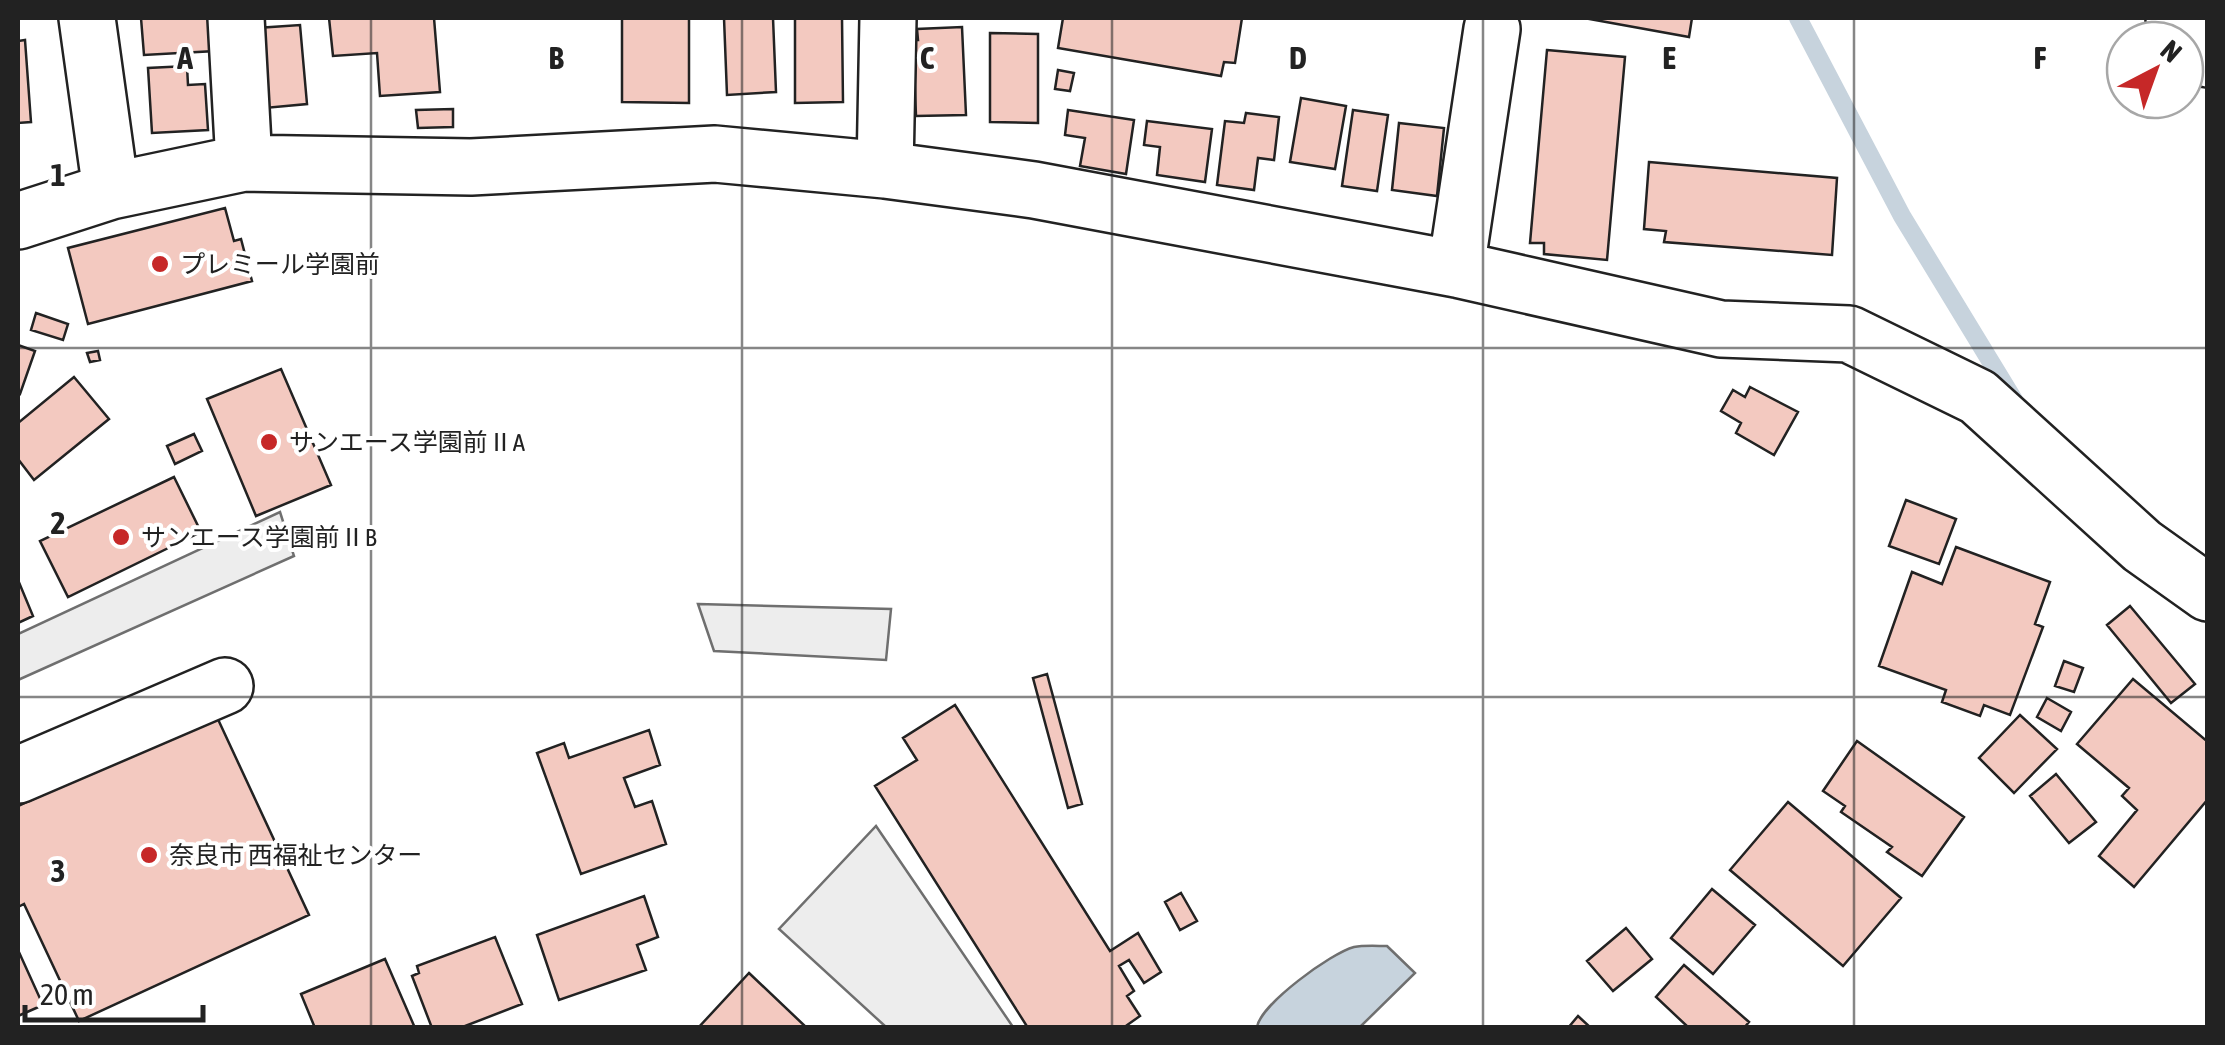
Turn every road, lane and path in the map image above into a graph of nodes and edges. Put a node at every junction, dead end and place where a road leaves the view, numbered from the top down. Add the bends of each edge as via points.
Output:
1 (87, 18) edge
2 (236, 18) edge
3 (888, 18) edge
4 (2174, 18) edge
5 (1492, 29) dead end
6 (2208, 59) edge
7 (244, 163) junction
8 (885, 170) junction
9 (111, 191) junction
10 (18, 221) edge
11 (1456, 269) junction
12 (2208, 593) edge
13 (224, 686) dead end
14 (18, 775) edge

1 - 9 street
2 - 7 street
3 - 8 street
4 - 6 street
5 - 11 street
7 - 8 street via 471,167 714,154
7 - 9 street
8 - 11 street via 1034,190
9 - 10 street
11 - 12 street via 1721,329 1848,334 1978,396 2142,546
13 - 14 street

